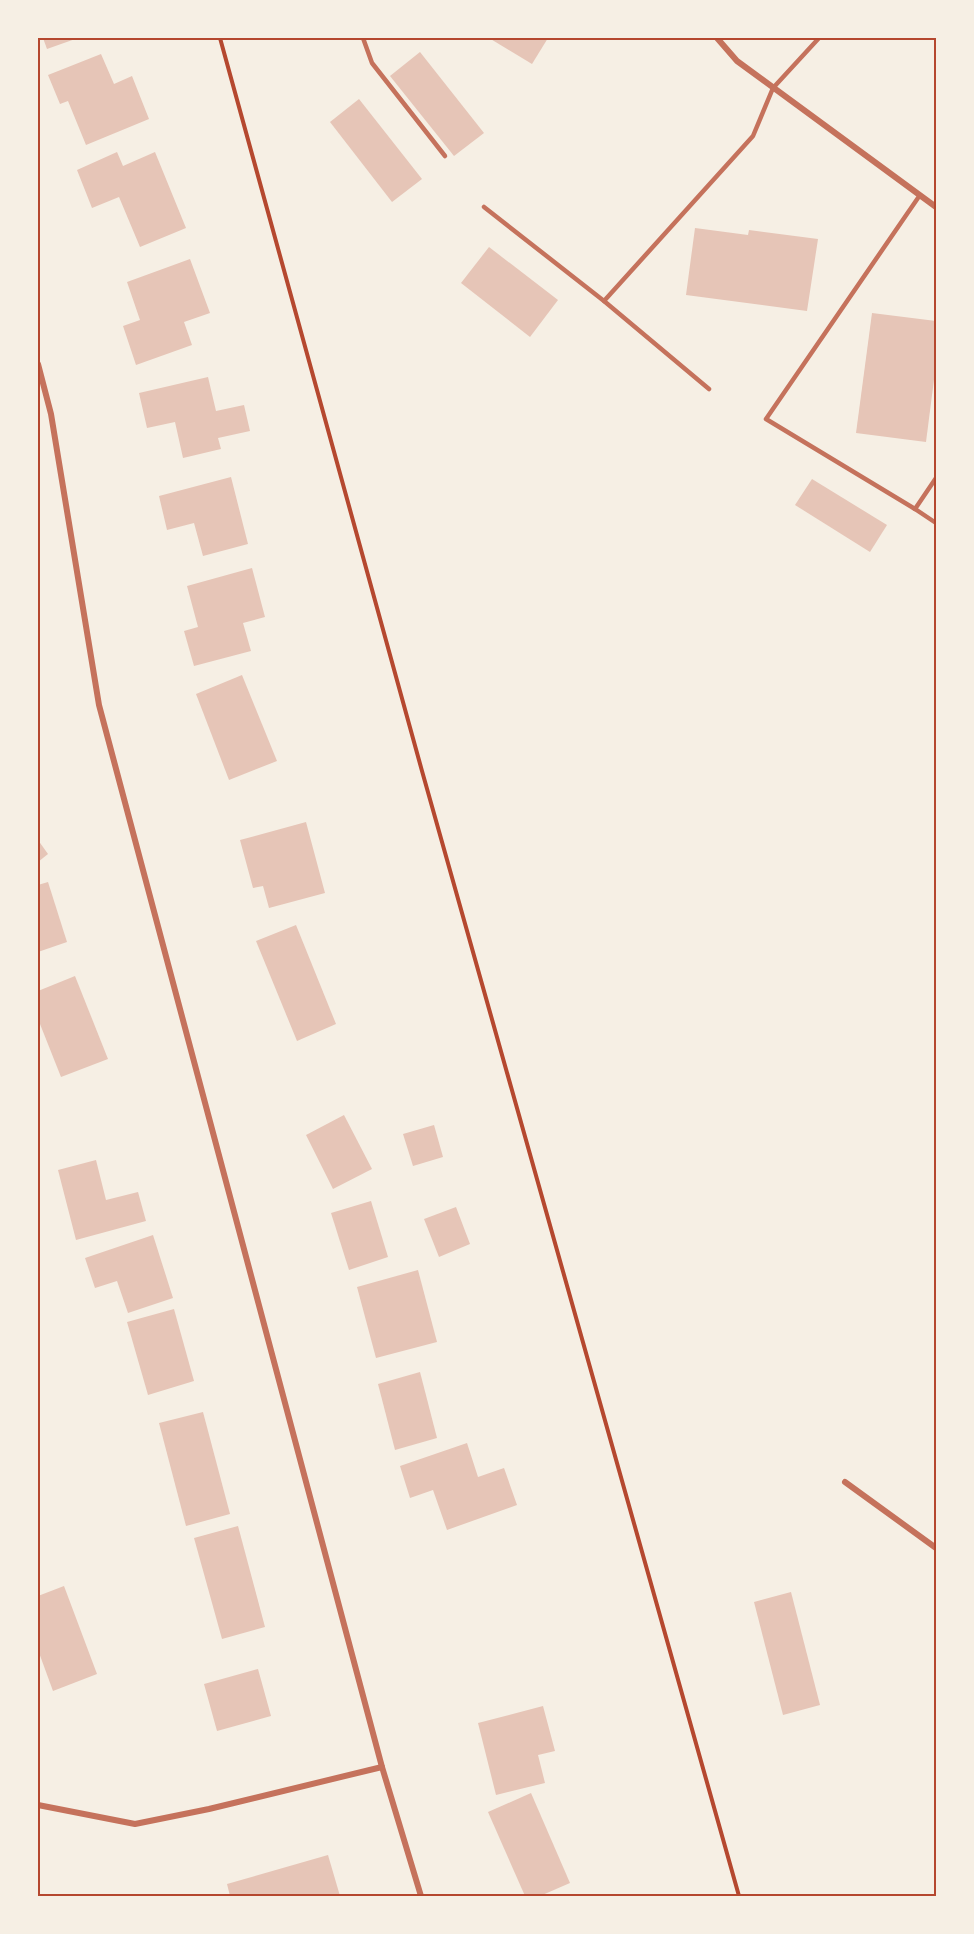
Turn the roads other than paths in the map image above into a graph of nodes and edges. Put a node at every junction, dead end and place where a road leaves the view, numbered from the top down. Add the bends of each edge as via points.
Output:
1 (363, 38) edge
2 (717, 38) edge
3 (819, 38) edge
4 (773, 88) junction
5 (445, 156) dead end
6 (920, 195) junction
7 (484, 207) dead end
8 (936, 207) edge
9 (604, 301) junction
10 (38, 364) edge
11 (709, 389) dead end
12 (936, 478) edge
13 (915, 509) junction
14 (936, 523) edge
15 (845, 1482) dead end
16 (936, 1548) edge
17 (382, 1767) junction
18 (38, 1804) edge
19 (421, 1896) edge

1 - 5 lane via 372,63
2 - 4 street via 737,61
3 - 4 lane
4 - 6 street
4 - 9 lane via 753,136
6 - 8 street
6 - 13 lane via 766,419
7 - 9 lane
9 - 11 lane
10 - 17 street via 51,414 99,705
12 - 13 lane
13 - 14 lane
15 - 16 street
17 - 18 street via 135,1824
17 - 19 street

